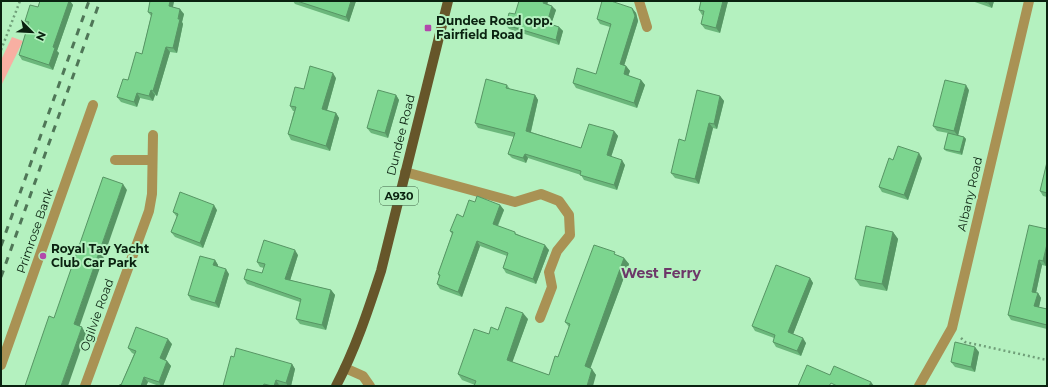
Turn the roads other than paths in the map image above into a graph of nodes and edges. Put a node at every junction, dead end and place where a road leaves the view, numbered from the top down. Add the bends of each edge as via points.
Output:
1 (448, 1) edge
2 (639, 1) edge
3 (1029, 1) edge
4 (647, 27) dead end
5 (93, 105) dead end
6 (153, 135) dead end
7 (115, 160) dead end
8 (152, 160) junction
9 (405, 172) junction
10 (540, 318) dead end
11 (1, 365) edge
12 (345, 368) junction
13 (86, 386) edge
14 (336, 386) edge
15 (370, 386) edge
16 (919, 386) edge

1 - 9 main road, Dundee Road / A930
2 - 4 street
3 - 16 street, Albany Road via 952,328
5 - 11 street, Primrose Bank
6 - 8 street, Ogilvie Road
7 - 8 street
8 - 13 street, Ogilvie Road via 149,211
9 - 10 street via 515,202 541,194 559,201 569,215 570,235 557,251 551,265 549,272 552,287
9 - 12 main road, Dundee Road / A930 via 381,271 367,316
12 - 14 main road, Dundee Road / A930
12 - 15 street via 363,376

